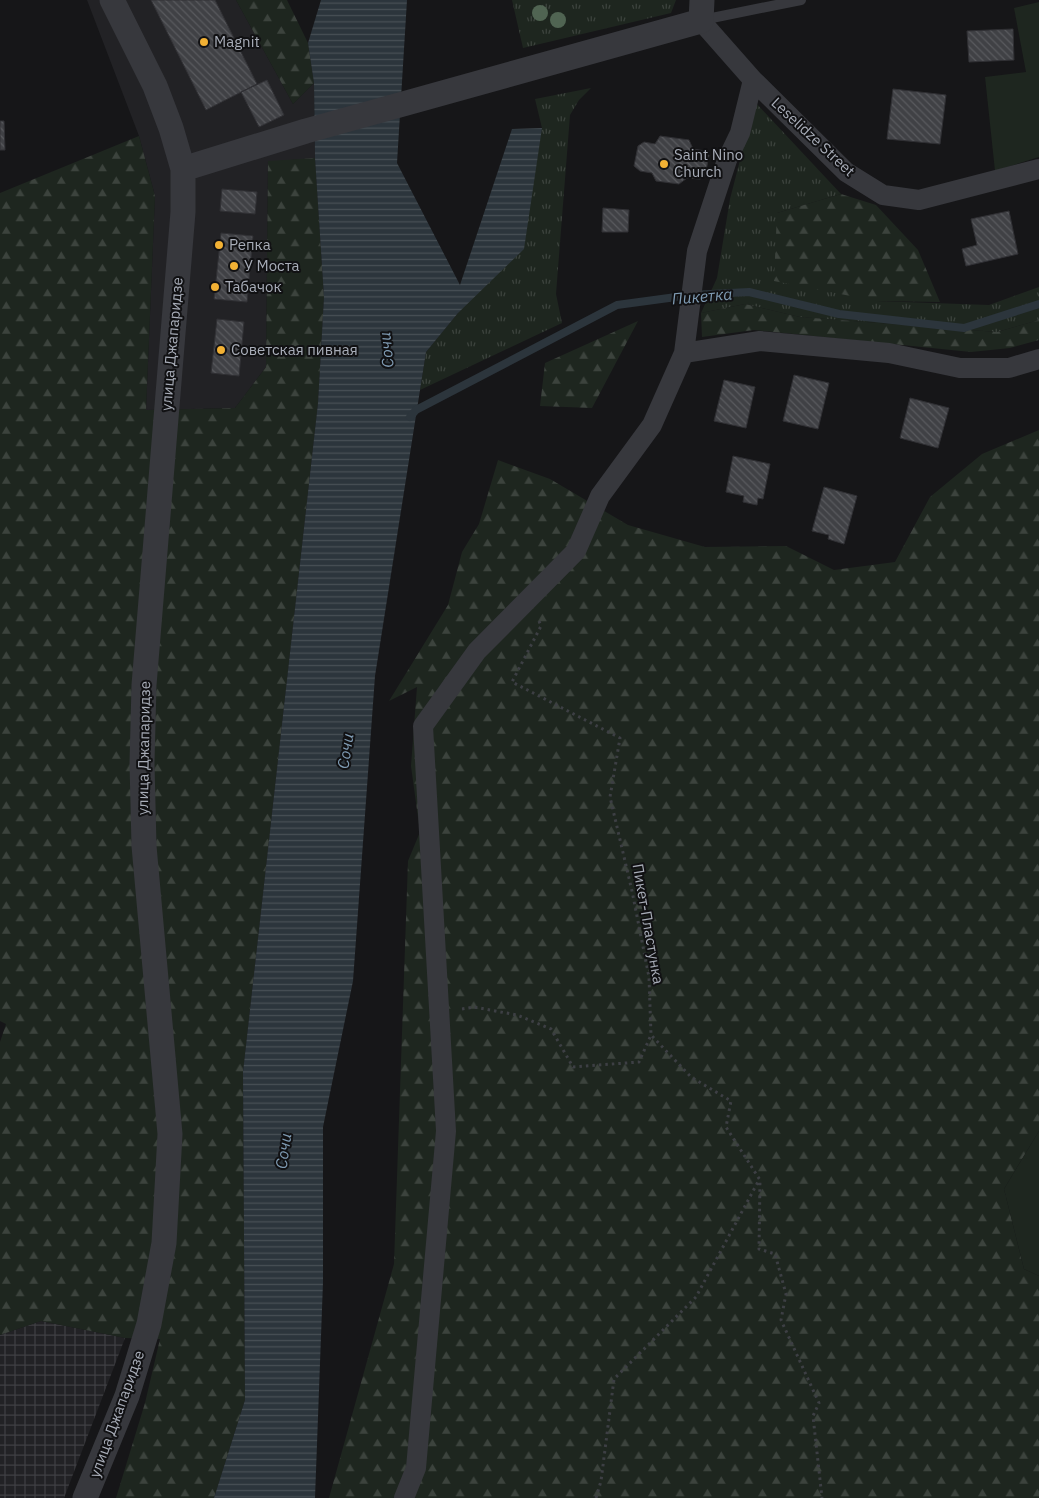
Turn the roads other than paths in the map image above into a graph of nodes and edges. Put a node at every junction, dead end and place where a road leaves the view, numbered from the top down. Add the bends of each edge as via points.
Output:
1 (112, 0) edge
2 (801, 0) edge
3 (701, 10) edge
4 (753, 80) junction
5 (183, 169) junction
6 (1039, 169) edge
7 (684, 352) junction
8 (1039, 359) edge
9 (85, 1498) edge
10 (404, 1498) edge

1 - 5 street, улица Джапаридзе via 155,86
2 - 3 lane
3 - 4 street, Leselidze Street
3 - 5 street via 586,54 306,131
4 - 6 street, Leselidze Street via 846,172 884,195 919,200
4 - 7 street via 740,133 727,160 697,251
5 - 9 street, улица Джапаридзе via 183,212 144,685 142,763 144,846 170,1134 164,1243 149,1324 127,1396
7 - 8 street via 760,341 889,353 960,368 1009,368
7 - 10 street via 652,425 600,496 576,551 477,651 423,726 446,1132 416,1468

